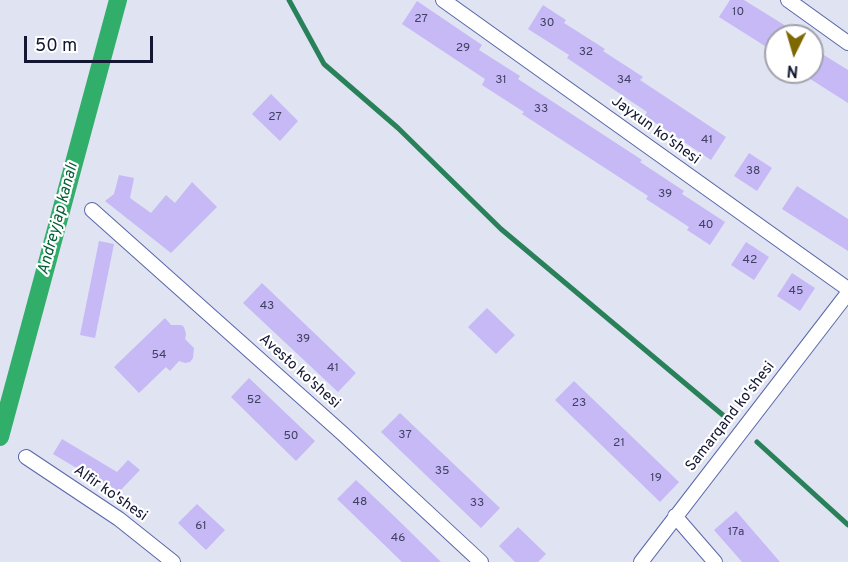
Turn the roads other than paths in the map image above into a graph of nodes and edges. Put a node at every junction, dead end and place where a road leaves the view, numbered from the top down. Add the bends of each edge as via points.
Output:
1 (443, 0) edge
2 (788, 0) edge
3 (848, 44) edge
4 (92, 210) dead end
5 (848, 291) edge
6 (26, 457) dead end
7 (675, 516) junction
8 (173, 562) edge
9 (481, 562) edge
10 (641, 562) edge
11 (715, 562) edge

1 - 5 street, Jayxun ko'shesi
2 - 3 street
4 - 9 street, Avesto ko'shesi
5 - 7 street, Samarqand ko'shesi
6 - 8 street, Alfir ko'shesi via 119,519
7 - 10 street, Samarqand ko'shesi
7 - 11 street

